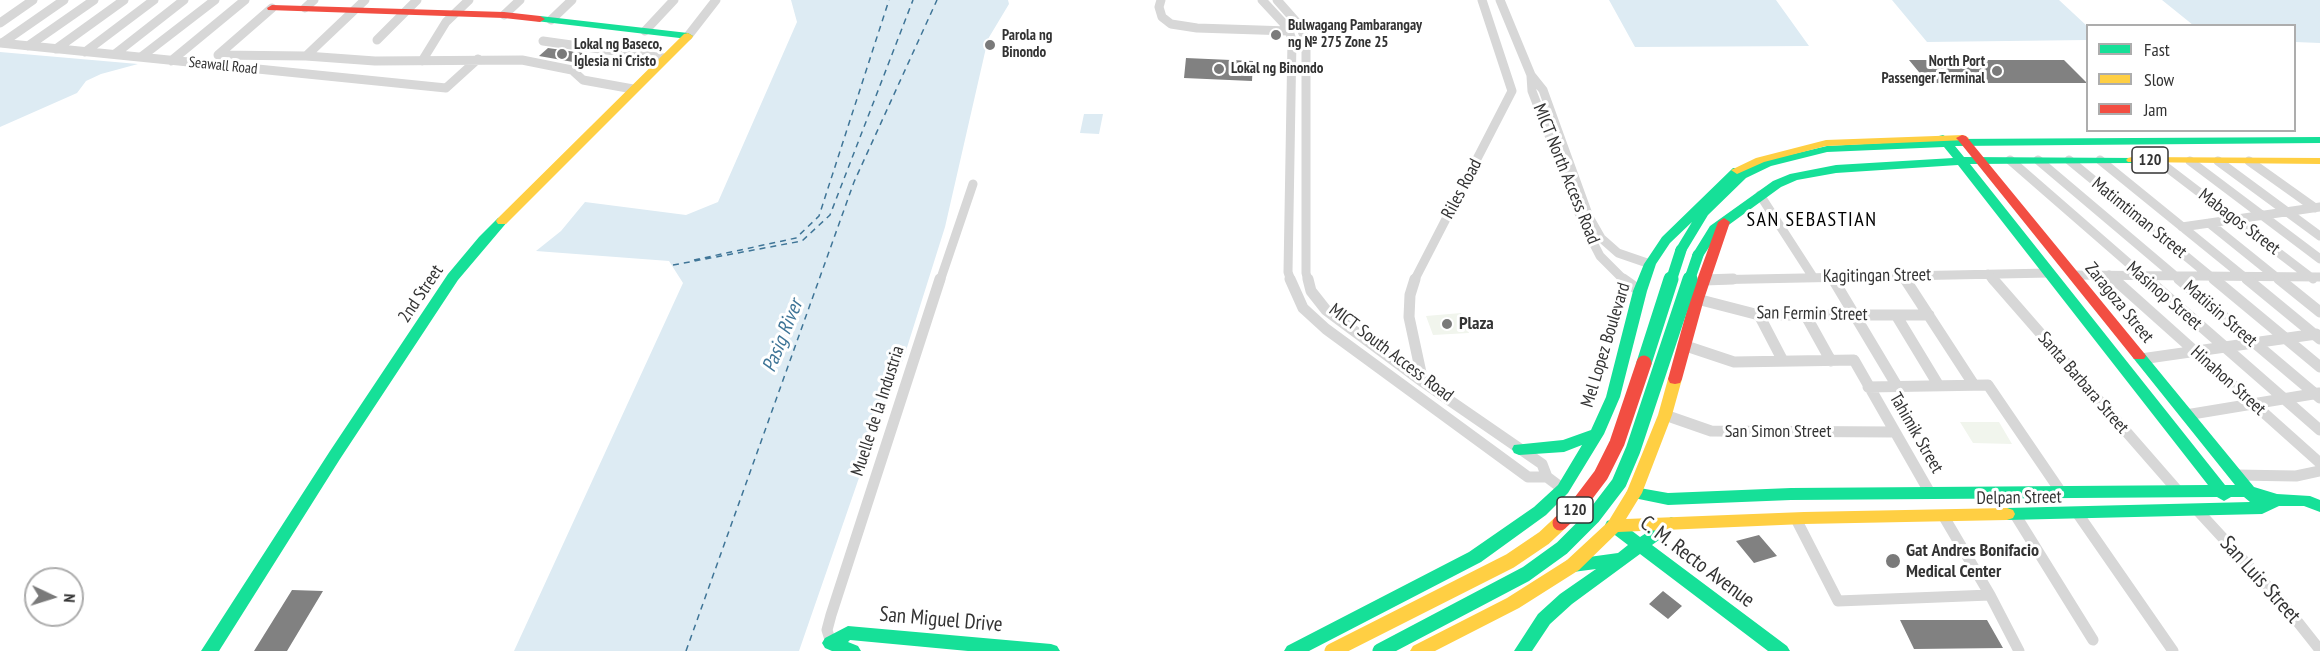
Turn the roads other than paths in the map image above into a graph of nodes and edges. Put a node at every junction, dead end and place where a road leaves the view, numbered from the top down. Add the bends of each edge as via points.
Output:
1 (33, 0) edge
2 (64, 0) edge
3 (94, 0) edge
4 (124, 0) edge
5 (154, 0) edge
6 (184, 0) edge
7 (215, 0) edge
8 (245, 0) edge
9 (365, 0) edge
10 (417, 0) edge
11 (469, 0) edge
12 (520, 0) edge
13 (572, 0) edge
14 (674, 0) edge
15 (716, 0) edge
16 (1161, 0) edge
17 (1262, 0) edge
18 (1277, 0) edge
19 (1482, 0) edge
20 (1500, 0) edge
21 (277, 4) edge
22 (310, 4) edge
23 (354, 10) junction
24 (405, 11) junction
25 (454, 13) junction
26 (504, 15) junction
27 (551, 20) junction
28 (0, 23) edge
29 (1289, 30) junction
30 (645, 31) junction
31 (688, 36) junction
32 (377, 40) dead end
33 (543, 41) dead end
34 (1, 43) edge
35 (28, 46) junction
36 (56, 49) junction
37 (85, 52) junction
38 (115, 54) junction
39 (218, 55) junction
40 (306, 56) junction
41 (141, 57) junction
42 (664, 58) junction
43 (478, 59) junction
44 (171, 61) junction
45 (422, 61) junction
46 (206, 65) junction
47 (1531, 75) junction
48 (633, 89) junction
49 (1945, 140) junction
50 (1964, 140) junction
51 (2320, 140) edge
52 (1980, 160) junction
53 (2010, 160) junction
54 (2038, 160) junction
55 (2069, 160) junction
56 (2100, 160) junction
57 (2157, 160) junction
58 (2190, 160) junction
59 (2218, 160) junction
60 (2249, 161) junction
61 (1962, 162) junction
62 (2317, 163) edge
63 (973, 184) dead end
64 (1760, 195) junction
65 (2318, 209) edge
66 (2287, 211) junction
67 (2261, 215) junction
68 (2236, 219) junction
69 (1724, 222) junction
70 (2209, 223) junction
71 (2182, 227) junction
72 (2320, 236) edge
73 (2320, 259) edge
74 (1650, 264) junction
75 (2050, 273) junction
76 (1988, 274) junction
77 (2073, 275) junction
78 (2109, 276) junction
79 (2140, 276) junction
80 (1813, 277) junction
81 (1903, 277) junction
82 (2177, 277) junction
83 (2315, 277) edge
84 (1832, 278) junction
85 (2212, 278) junction
86 (2245, 278) junction
87 (2277, 278) junction
88 (1704, 279) junction
89 (2320, 285) edge
90 (1640, 291) junction
91 (1697, 300) junction
92 (2320, 312) edge
93 (1759, 315) junction
94 (1855, 315) junction
95 (1896, 315) junction
96 (1929, 315) junction
97 (1806, 316) junction
98 (1340, 320) junction
99 (1326, 329) junction
100 (2318, 335) edge
101 (2285, 338) junction
102 (2254, 343) junction
103 (1683, 345) junction
104 (2225, 348) junction
105 (2195, 352) junction
106 (2141, 359) junction
107 (1783, 361) junction
108 (1830, 361) junction
109 (2320, 367) edge
110 (1424, 382) junction
111 (1974, 385) junction
112 (1897, 386) junction
113 (1939, 386) junction
114 (1868, 387) junction
115 (2318, 395) edge
116 (2283, 397) junction
117 (2253, 403) junction
118 (1665, 415) junction
119 (2186, 415) junction
120 (2320, 430) edge
121 (1598, 432) junction
122 (1894, 432) junction
123 (1652, 448) junction
124 (1519, 449) junction
125 (2320, 463) edge
126 (2320, 471) edge
127 (2235, 475) junction
128 (1547, 477) junction
129 (1563, 489) junction
130 (2178, 491) junction
131 (2221, 491) junction
132 (2248, 491) junction
133 (2061, 492) junction
134 (1634, 493) junction
135 (1930, 493) junction
136 (1791, 494) junction
137 (2277, 500) junction
138 (1588, 506) joint
139 (2320, 506) edge
140 (2262, 508) junction
141 (2236, 509) junction
142 (2198, 511) junction
143 (2078, 514) junction
144 (2016, 516) junction
145 (1944, 517) junction
146 (1800, 519) junction
147 (1673, 522) junction
148 (1614, 526) junction
149 (1641, 544) junction
150 (1623, 559) junction
151 (1573, 565) junction
152 (1990, 595) junction
153 (2093, 640) dead end
154 (830, 647) edge
155 (970, 647) edge
156 (2320, 650) edge
157 (210, 651) edge
158 (852, 651) edge
159 (1051, 651) edge
160 (1293, 651) edge
161 (1332, 651) edge
162 (1380, 651) edge
163 (1419, 651) edge
164 (1523, 651) edge
165 (1781, 651) edge
166 (2019, 651) edge
167 (2173, 651) edge

1 - 28 street
2 - 34 street
3 - 35 street
4 - 36 street
5 - 37 street
6 - 38 street
7 - 41 street
8 - 44 street
9 - 23 street
10 - 24 street
11 - 25 street
12 - 26 street
13 - 27 street
14 - 30 street
15 - 31 street, 2nd Street
16 - 29 street via 1162,17 1171,24
17 - 29 street
18 - 98 street, MICT South Access Road via 1300,26 1306,40 1306,273 1311,291
19 - 110 street, Riles Road via 1512,91 1417,273 1410,295 1409,317
20 - 47 street, MICT North Access Road
21 - 22 main road
21 - 39 street
22 - 23 main road
23 - 24 main road
23 - 40 street
24 - 25 main road
24 - 32 street
25 - 26 main road
25 - 45 street
26 - 27 main road
27 - 30 main road
29 - 99 street, MICT South Access Road via 1292,40 1288,272 1304,308
30 - 31 main road
31 - 42 main road, 2nd Street
33 - 42 street
34 - 35 street, Seawall Road
35 - 36 street, Seawall Road
36 - 37 street, Seawall Road
37 - 38 street, Seawall Road
38 - 41 street, Seawall Road
39 - 40 street
39 - 46 street
40 - 45 street
41 - 44 street, Seawall Road
42 - 48 main road, 2nd Street
43 - 45 street
43 - 46 street, Seawall Road via 446,88
43 - 48 street via 522,60 562,67 583,80
44 - 46 street, Seawall Road
47 - 74 street, MICT North Access Road via 1543,90 1589,217 1601,238 1618,253
47 - 90 street, MICT North Access Road via 1533,91 1587,231 1600,256
48 - 157 main road, 2nd Street via 483,240 453,277
49 - 50 main road, Mel Lopez Boulevard / 120
49 - 61 main road, Zaragoza Street
49 - 74 main road, Mel Lopez Boulevard / 120 via 1826,143 1760,160 1734,171 1666,240
49 - 161 main road, Mel Lopez Boulevard / 120, bridge via 1852,146 1801,154 1742,175 1703,213 1681,250 1617,443 1601,475 1576,508 1544,538 1510,561
50 - 51 main road, Mel Lopez Boulevard / 120
50 - 52 main road, Zaragoza Street
52 - 53 main road, 120
52 - 61 main road, 120
52 - 77 main road, Zaragoza Street
53 - 54 main road, 120
53 - 79 street, Masinop Street
54 - 55 main road, 120
54 - 82 street, Matiisin Street
55 - 56 main road, 120
55 - 85 street, Matimtiman Street
56 - 57 main road, 120
56 - 71 street
57 - 58 main road, 120
57 - 68 street, Mabagos Street
58 - 59 main road, 120
58 - 67 street
59 - 60 main road, 120
59 - 66 street
60 - 62 main road, 120
60 - 65 street
61 - 64 main road, 120 via 1836,169 1794,177
61 - 75 main road, Zaragoza Street
63 - 154 street, Muelle de la Industria via 831,615 827,630
64 - 69 main road, 120
64 - 80 street
65 - 66 street
66 - 67 street
66 - 72 street
67 - 68 street
67 - 73 street
68 - 70 street
68 - 83 street, Mabagos Street
69 - 88 main road, 120
69 - 162 main road, 120, bridge via 1714,229 1698,255 1633,450 1619,483 1593,517 1562,548 1526,574
70 - 71 street
70 - 87 street
71 - 86 street
74 - 90 main road, Mel Lopez Boulevard / 120
75 - 76 street, Kagitingan Street
75 - 131 main road, Zaragoza Street
76 - 81 street, Kagitingan Street
76 - 130 street, Santa Barbara Street
77 - 78 street
77 - 106 main road, Zaragoza Street
78 - 79 street
78 - 105 street, Hinahon Street
79 - 82 street
79 - 104 street, Masinop Street
80 - 84 street, Kagitingan Street
80 - 88 street, Kagitingan Street
81 - 84 street, Kagitingan Street
81 - 96 street
82 - 85 street
82 - 102 street, Matiisin Street
83 - 87 street
83 - 89 street, Mabagos Street
84 - 94 street
85 - 86 street
85 - 101 street, Matimtiman Street
86 - 87 street
86 - 100 street
87 - 92 street
88 - 91 main road, 120
90 - 121 main road, Mel Lopez Boulevard / 120 via 1613,397
91 - 93 street, San Fermin Street
91 - 103 main road, 120
93 - 97 street, San Fermin Street
93 - 107 street
94 - 95 street, San Fermin Street
94 - 97 street, San Fermin Street
94 - 112 street
95 - 96 street, San Fermin Street
95 - 113 street
96 - 111 street
97 - 108 street
98 - 99 street
98 - 110 street, MICT South Access Road
99 - 128 street, MICT South Access Road via 1528,477
100 - 101 street
101 - 102 street
101 - 109 street, Matimtiman Street
102 - 104 street
102 - 115 street, Matiisin Street
103 - 107 street via 1734,362
103 - 118 main road, 120
104 - 105 street
104 - 116 street, Masinop Street
105 - 106 street
105 - 117 street, Hinahon Street
106 - 119 main road, Zaragoza Street
107 - 108 street
108 - 114 street via 1854,360
110 - 124 street, MICT South Access Road
111 - 113 street, Tahimik Street
111 - 133 street, Tahimik Street via 1988,385
112 - 113 street, Tahimik Street
112 - 114 street, Tahimik Street
114 - 122 street, Tahimik Street
115 - 116 street
116 - 117 street
116 - 120 street, Masinop Street
117 - 119 street
117 - 125 street, Hinahon Street
118 - 122 street, San Simon Street via 1711,431
118 - 123 main road, 120
119 - 127 main road, Zaragoza Street
121 - 123 main road
121 - 124 main road via 1564,446
121 - 129 main road, Mel Lopez Boulevard / 120
122 - 135 street, Tahimik Street
123 - 134 main road, 120
124 - 128 street, MICT South Access Road via 1542,464
126 - 127 street via 2296,476
127 - 132 main road, Zaragoza Street
128 - 129 street, MICT South Access Road
129 - 138 main road, MICT South Access Road
129 - 160 main road, Mel Lopez Boulevard / 120 via 1540,512 1475,557
130 - 131 main road, Delpan Street
130 - 133 main road, Delpan Street
131 - 132 main road
131 - 141 main road, Zaragoza Street
132 - 137 main road
132 - 140 main road, Zaragoza Street
133 - 135 main road, Delpan Street
134 - 136 main road, Delpan Street via 1668,499
134 - 148 main road, 120
135 - 136 main road, Delpan Street
135 - 145 main road, Tahimik Street
136 - 146 main road
137 - 139 main road via 2306,500
137 - 140 main road
138 - 148 main road, C. M. Recto Avenue
140 - 141 main road
141 - 142 main road, Delpan Street
142 - 143 main road, Delpan Street
142 - 156 street, San Luis Street via 2282,602
143 - 144 main road, Delpan Street
143 - 167 street
144 - 145 main road, Delpan Street
144 - 153 street
145 - 146 main road, Delpan Street
145 - 152 street, Tahimik Street
146 - 147 main road, Delpan Street
146 - 152 street via 1838,601
147 - 148 main road, Delpan Street
147 - 149 main road
148 - 149 main road, C. M. Recto Avenue
148 - 151 main road, 120
149 - 150 main road
149 - 165 main road, C. M. Recto Avenue
150 - 151 main road
150 - 164 main road via 1544,619
151 - 163 main road, 120 via 1512,603
152 - 166 street, Tahimik Street
154 - 155 main road, San Miguel Drive via 848,633
154 - 158 main road
155 - 159 main road, San Miguel Drive

